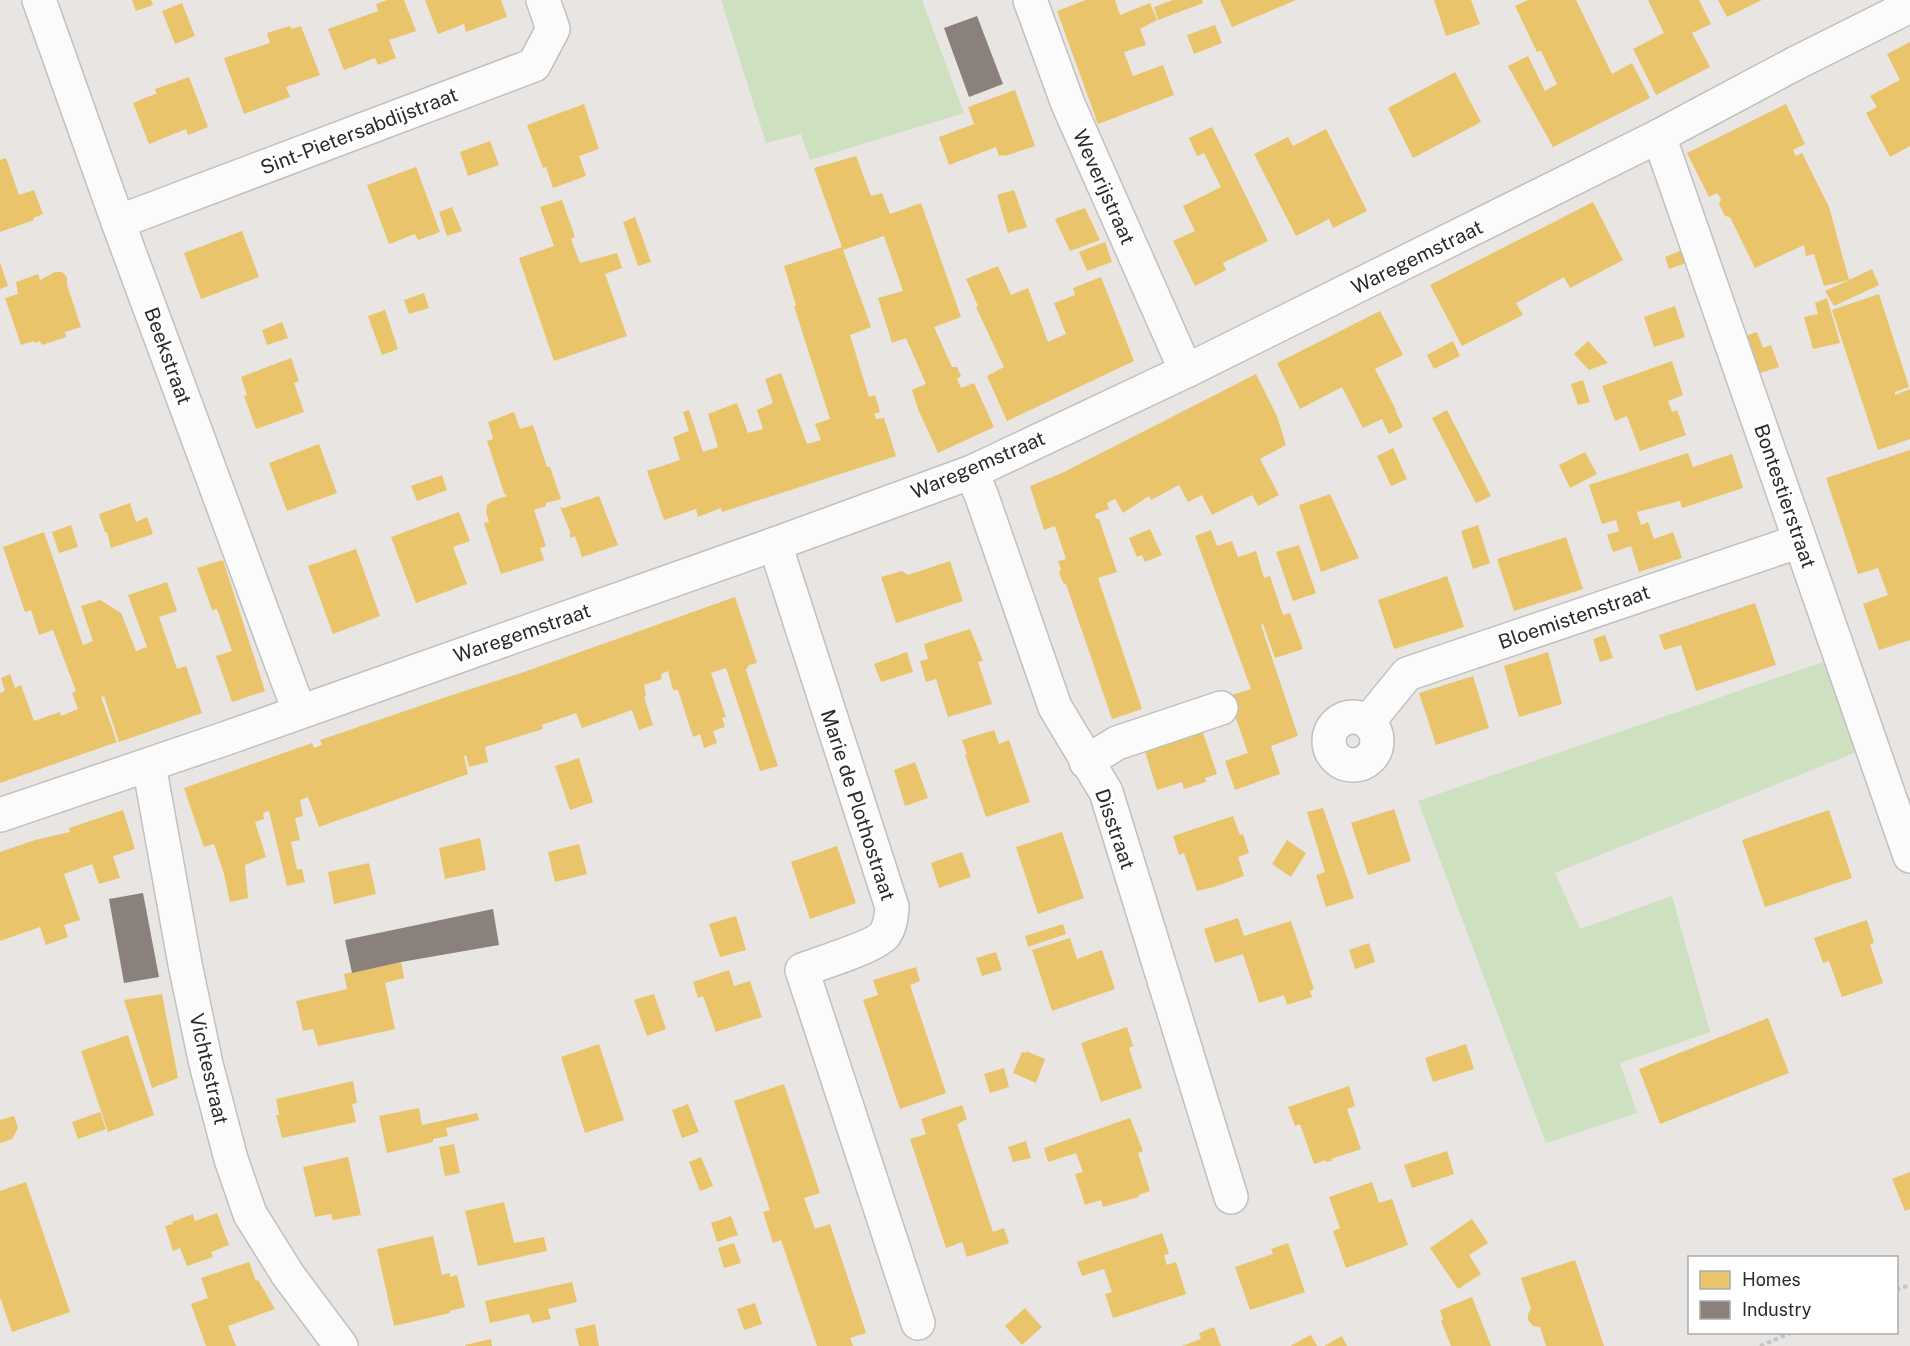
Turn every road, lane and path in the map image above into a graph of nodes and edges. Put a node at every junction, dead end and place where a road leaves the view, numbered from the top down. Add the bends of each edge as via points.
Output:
1 (39, 0) edge
2 (543, 0) edge
3 (1030, 0) edge
4 (1910, 6) edge
5 (1659, 136) junction
6 (118, 222) junction
7 (1186, 371) junction
8 (972, 472) junction
9 (1800, 541) junction
10 (775, 544) junction
11 (1221, 708) dead end
12 (299, 711) junction
13 (1368, 722) dead end
14 (1086, 762) junction
15 (149, 765) junction
16 (0, 815) edge
17 (1910, 856) edge
18 (1232, 1197) dead end
19 (918, 1323) dead end
20 (1788, 1334) edge
21 (341, 1346) edge
22 (1760, 1346) edge

1 - 6 street, Beekstraat
2 - 6 street, Sint-Pietersabdijstraat via 553,29 534,64
3 - 7 street, Weverijstraat via 1068,104
4 - 5 street, Waregemstraat
5 - 7 street, Waregemstraat
5 - 9 street, Bontestierstraat
6 - 12 street, Beekstraat
7 - 8 street, Waregemstraat
8 - 10 street, Waregemstraat
8 - 14 street, Disstraat via 1055,707
9 - 13 street, Bloemistenstraat via 1407,674
9 - 17 street, Bontestierstraat
10 - 12 street, Waregemstraat
10 - 19 street, Marie de Plothostraat via 892,907 891,924 884,937 802,970
11 - 14 street via 1117,743
12 - 15 street, Waregemstraat
14 - 18 street, Disstraat via 1106,792
15 - 16 street, Waregemstraat
15 - 21 street, Vichtestraat via 206,1064 231,1159 250,1214 288,1275
20 - 22 path

